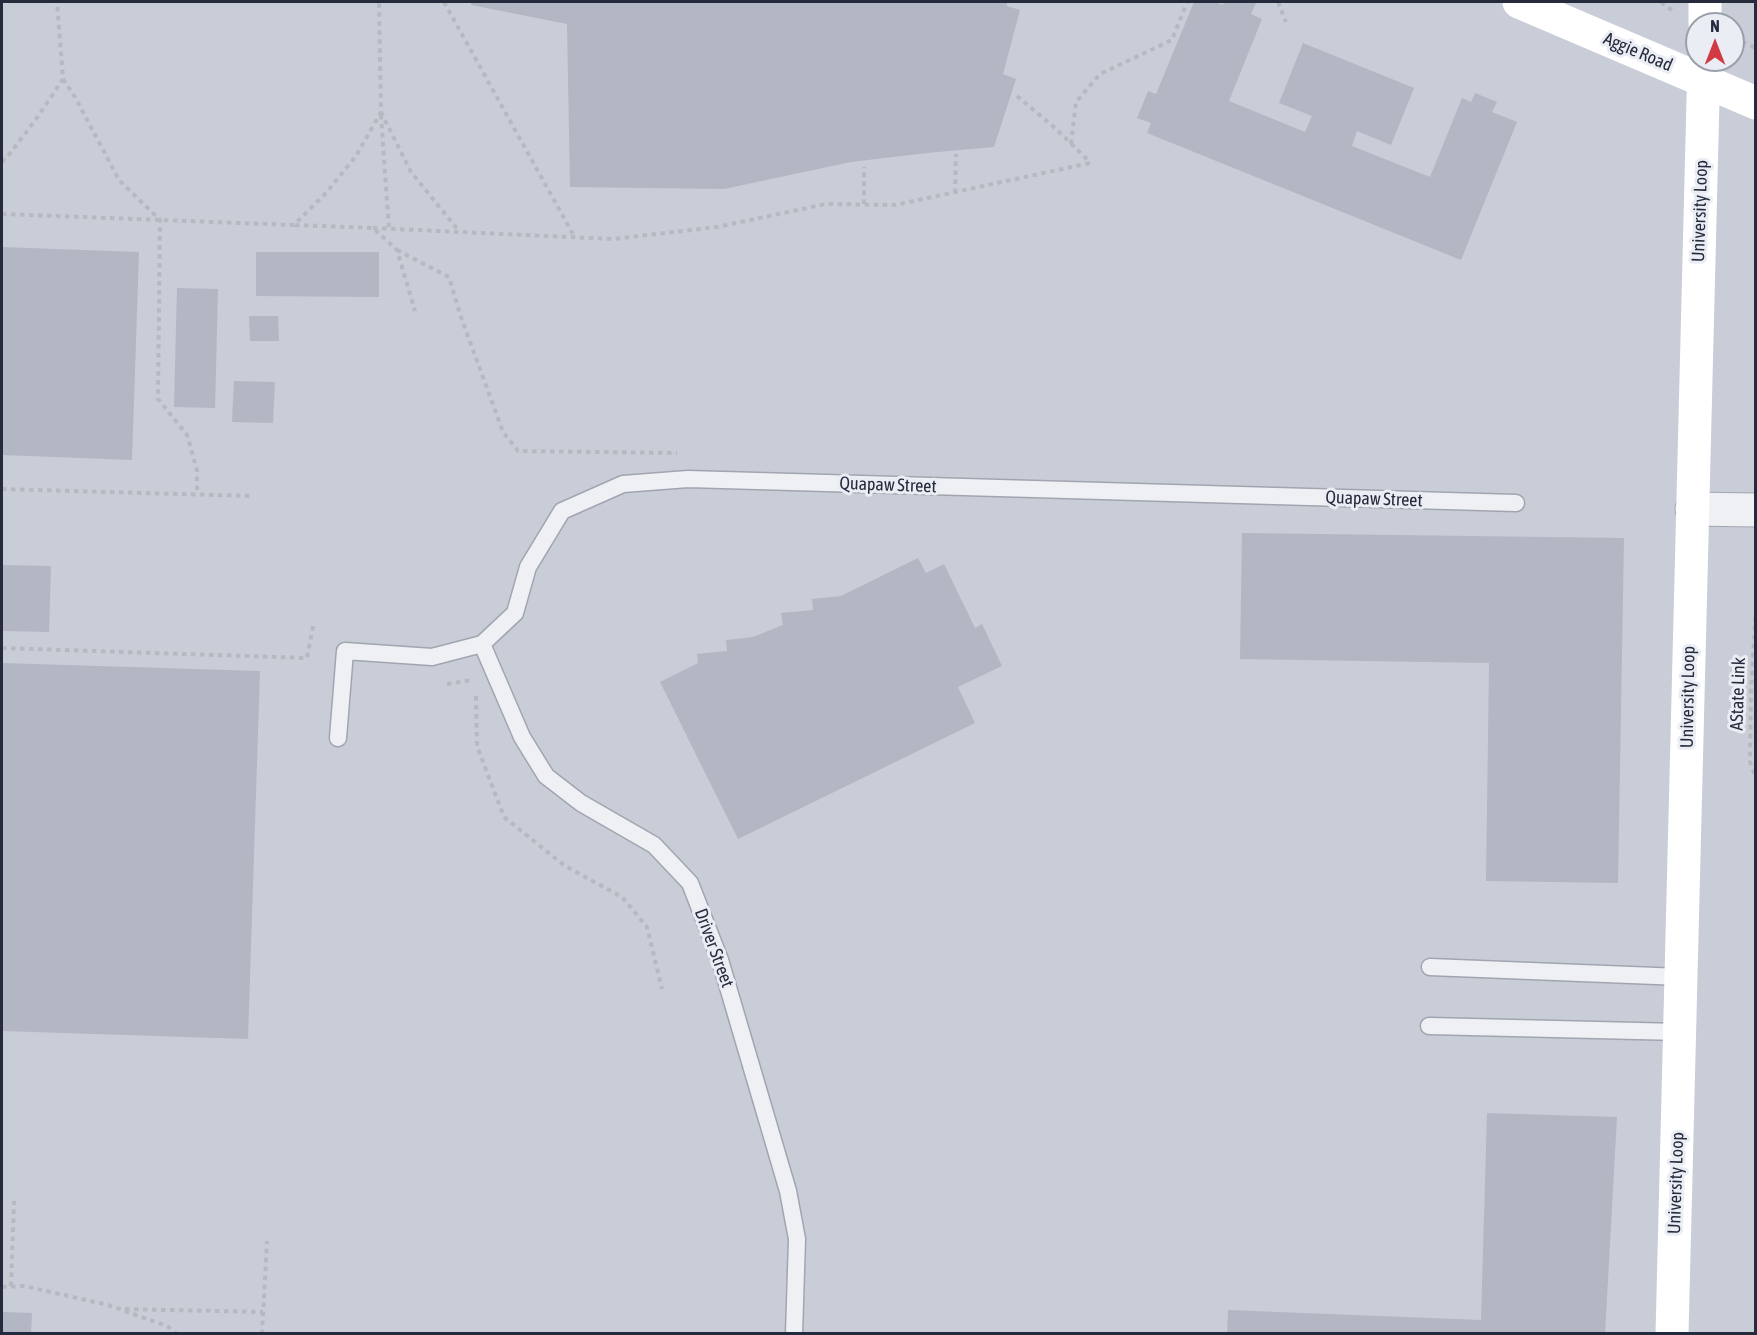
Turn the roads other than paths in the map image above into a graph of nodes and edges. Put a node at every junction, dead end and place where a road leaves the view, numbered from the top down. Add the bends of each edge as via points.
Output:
1 (1519, 2) edge
2 (1685, 63) edge
3 (1704, 72) edge
4 (1707, 72) edge
5 (1755, 103) edge
6 (1516, 503) dead end
7 (1692, 509) junction
8 (1755, 510) edge
9 (482, 644) junction
10 (338, 738) dead end
11 (1430, 967) dead end
12 (1681, 977) junction
13 (1429, 1026) dead end
14 (1680, 1032) junction
15 (794, 1334) edge
16 (1672, 1334) edge

1 - 2 street, Aggie Road
3 - 7 street, University Loop
4 - 5 street, Aggie Road
6 - 9 lane, Quapaw Street via 688,479 623,484 562,512 528,567 515,613
7 - 8 street
7 - 12 street, University Loop
9 - 10 lane, Quapaw Street via 432,657 345,651
9 - 15 lane, Driver Street via 522,737 546,776 581,803 654,845 690,883 720,960 788,1191 797,1239
11 - 12 lane
12 - 14 street, University Loop
13 - 14 lane
14 - 16 street, University Loop

